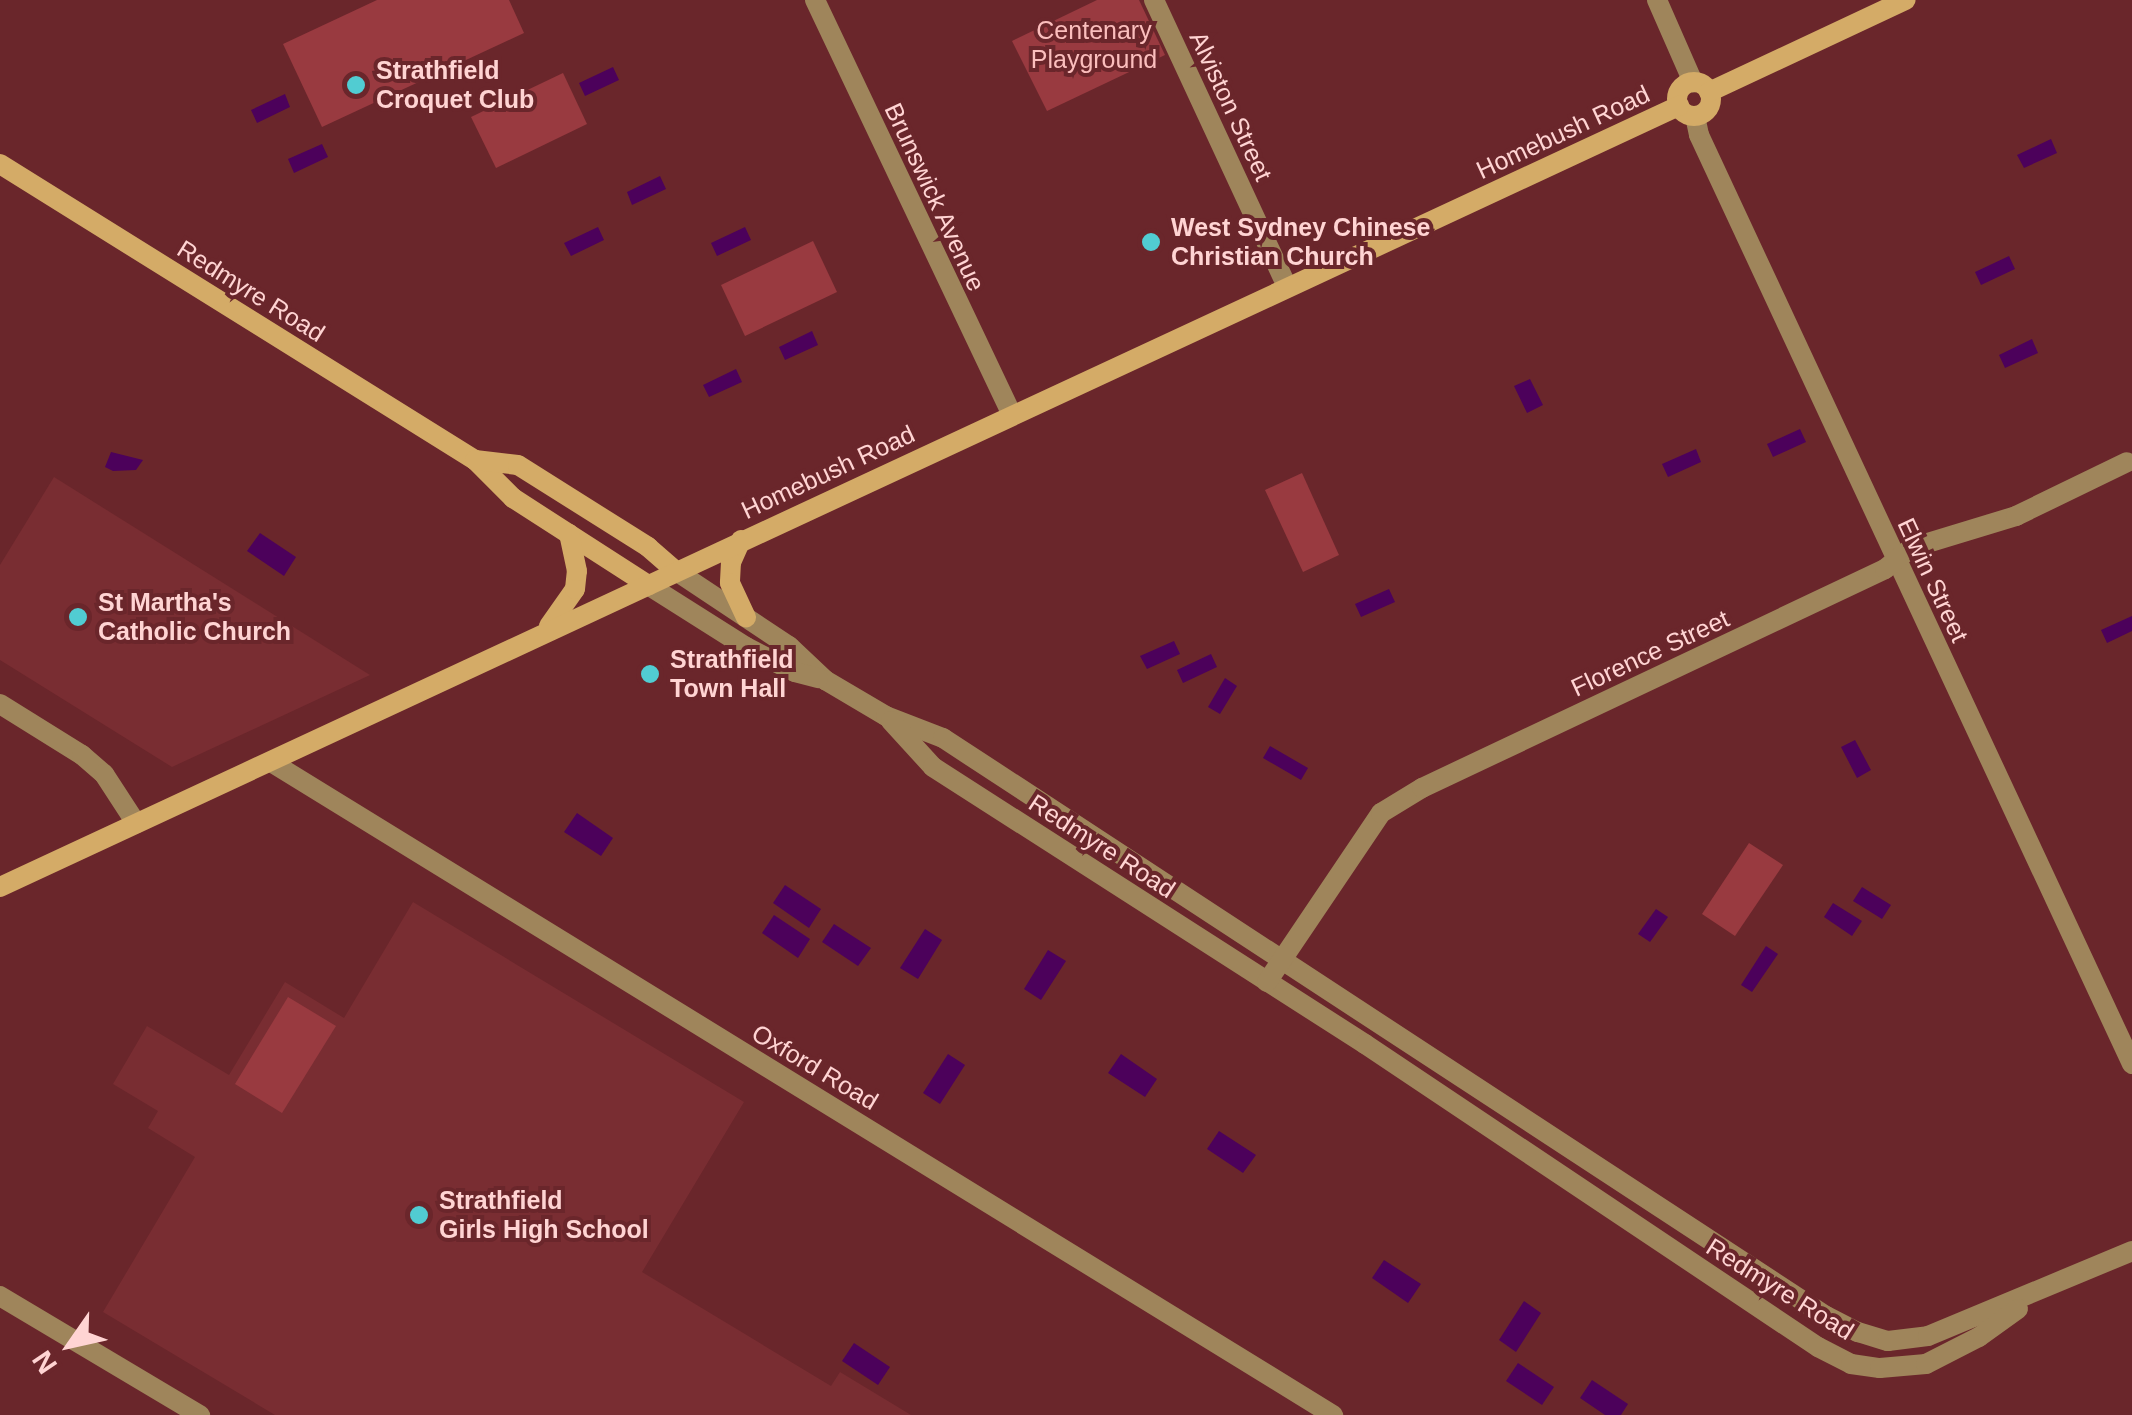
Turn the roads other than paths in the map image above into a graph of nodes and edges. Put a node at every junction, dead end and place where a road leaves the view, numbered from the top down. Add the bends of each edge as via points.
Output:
1 (815, 0) edge
2 (1154, 0) edge
3 (1657, 0) edge
4 (1905, 0) edge
5 (1701, 87) junction
6 (1687, 111) junction
7 (0, 164) edge
8 (1287, 288) junction
9 (1012, 415) junction
10 (475, 460) junction
11 (2128, 462) dead end
12 (569, 534) junction
13 (741, 540) junction
14 (1896, 560) junction
15 (676, 572) junction
16 (648, 585) junction
17 (746, 617) junction
18 (541, 634) junction
19 (825, 680) junction
20 (0, 704) edge
21 (886, 716) junction
22 (271, 762) junction
23 (136, 823) junction
24 (0, 887) edge
25 (1282, 957) junction
26 (1267, 982) junction
27 (2132, 1064) edge
28 (2132, 1251) edge
29 (2044, 1291) junction
30 (0, 1296) edge
31 (200, 1415) edge
32 (1333, 1415) edge

1 - 9 street, Brunswick Avenue
2 - 8 street, Alviston Street
3 - 5 street
4 - 5 main road
5 - 6 main road, Homebush Road via 1680,89
5 - 6 main road via 1709,108
6 - 8 main road, Homebush Road
6 - 14 street, Elwin Street
7 - 10 main road, Redmyre Road
8 - 9 main road, Homebush Road
9 - 13 main road, Homebush Road
10 - 12 main road, Redmyre Road via 512,498
10 - 15 main road, Redmyre Road via 518,465
11 - 14 street, Florence Street via 2016,516 1910,548
12 - 16 main road, Redmyre Road
12 - 18 main road via 578,572 574,589
13 - 15 main road, Homebush Road
13 - 17 main road via 730,562 730,583
14 - 25 street, Florence Street via 1381,813
14 - 27 street, Elwin Street
15 - 16 main road, Homebush Road
15 - 17 street, Redmyre Road
16 - 18 main road, Homebush Road
16 - 19 street, Redmyre Road via 746,646
17 - 19 street, Redmyre Road
18 - 22 main road, Homebush Road
19 - 21 street, Redmyre Road
20 - 23 street via 93,764
21 - 25 street, Redmyre Road via 943,738
21 - 26 street, Redmyre Road via 933,767
22 - 23 main road, Homebush Road
22 - 32 street, Oxford Road
23 - 24 main road, Homebush Road
25 - 26 street, Florence Street
25 - 29 street, Redmyre Road via 1858,1332 1888,1341 1928,1336
26 - 29 street, Redmyre Road via 1851,1364 1926,1364
28 - 29 street
30 - 31 street

